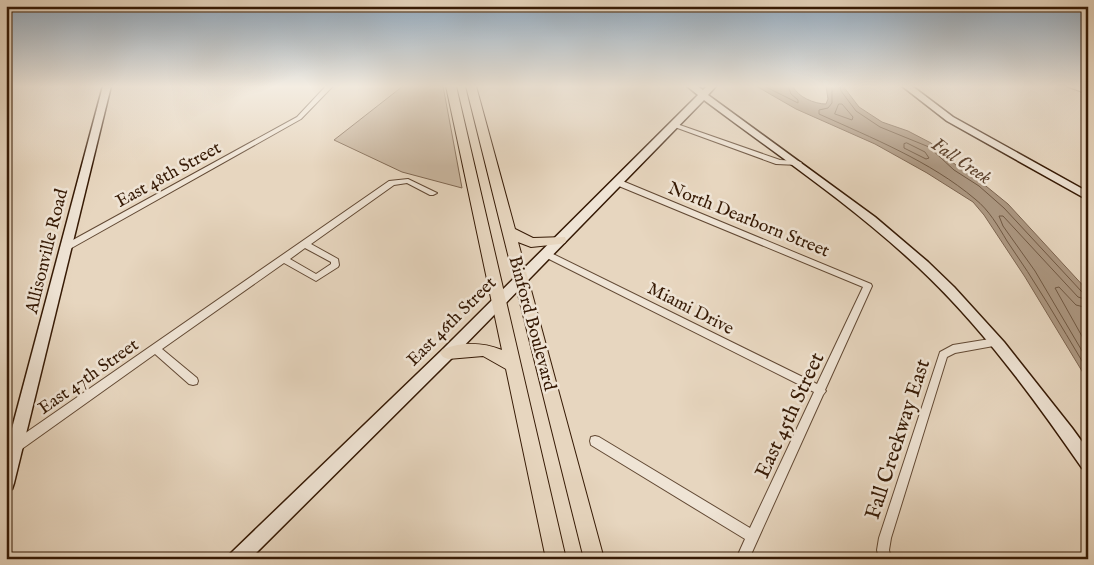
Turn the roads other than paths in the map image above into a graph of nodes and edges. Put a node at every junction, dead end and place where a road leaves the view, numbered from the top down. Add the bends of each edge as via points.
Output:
1 (100, 112) edge
2 (304, 112) edge
3 (457, 112) edge
4 (478, 112) edge
5 (687, 112) edge
6 (726, 112) edge
7 (942, 112) edge
8 (674, 125) junction
9 (798, 163) junction
10 (617, 182) junction
11 (433, 193) dead end
12 (1088, 197) edge
13 (508, 231) junction
14 (560, 240) junction
15 (305, 244) junction
16 (65, 248) junction
17 (546, 254) junction
18 (283, 259) junction
19 (521, 279) junction
20 (868, 286) joint
21 (499, 302) junction
22 (996, 342) junction
23 (155, 349) junction
24 (448, 353) junction
25 (514, 366) junction
26 (192, 381) dead end
27 (821, 391) junction
28 (595, 441) dead end
29 (10, 449) edge
30 (1088, 463) edge
31 (6, 483) edge
32 (753, 537) junction
33 (236, 559) edge
34 (556, 559) edge
35 (594, 559) edge
36 (742, 559) edge
37 (885, 559) edge

1 - 16 main road, Allisonville Road
2 - 16 street, East 48th Street
3 - 21 main road, Binford Boulevard
4 - 13 main road, Binford Boulevard
5 - 8 main road, East 46th Street
6 - 9 main road
7 - 12 main road
8 - 9 street via 779,162
8 - 10 main road, East 46th Street
9 - 22 main road via 898,242
10 - 14 main road, East 46th Street
10 - 20 street, North Dearborn Street
11 - 15 street, East 47th Street via 408,181 392,182
13 - 14 main road via 531,243
13 - 19 main road, Binford Boulevard
14 - 17 main road, East 46th Street
15 - 18 street, East 47th Street
15 - 18 street via 336,265 316,278
16 - 29 main road, Allisonville Road
17 - 19 main road, East 46th Street
17 - 27 street, Miami Drive
18 - 23 street, East 47th Street
19 - 21 main road, East 46th Street
19 - 35 main road, Binford Boulevard
20 - 27 street, East 45th Street
21 - 24 main road, East 46th Street
21 - 25 main road, Binford Boulevard
22 - 30 main road
22 - 37 street, Fall Creekway East via 953,349 943,355 885,538
23 - 26 street, East 47th Street
23 - 29 street, East 47th Street
24 - 25 main road via 486,349
24 - 33 main road, East 46th Street
25 - 34 main road, Binford Boulevard
27 - 32 street, East 45th Street
28 - 32 street
29 - 31 main road, Allisonville Road
32 - 36 street, East 45th Street

